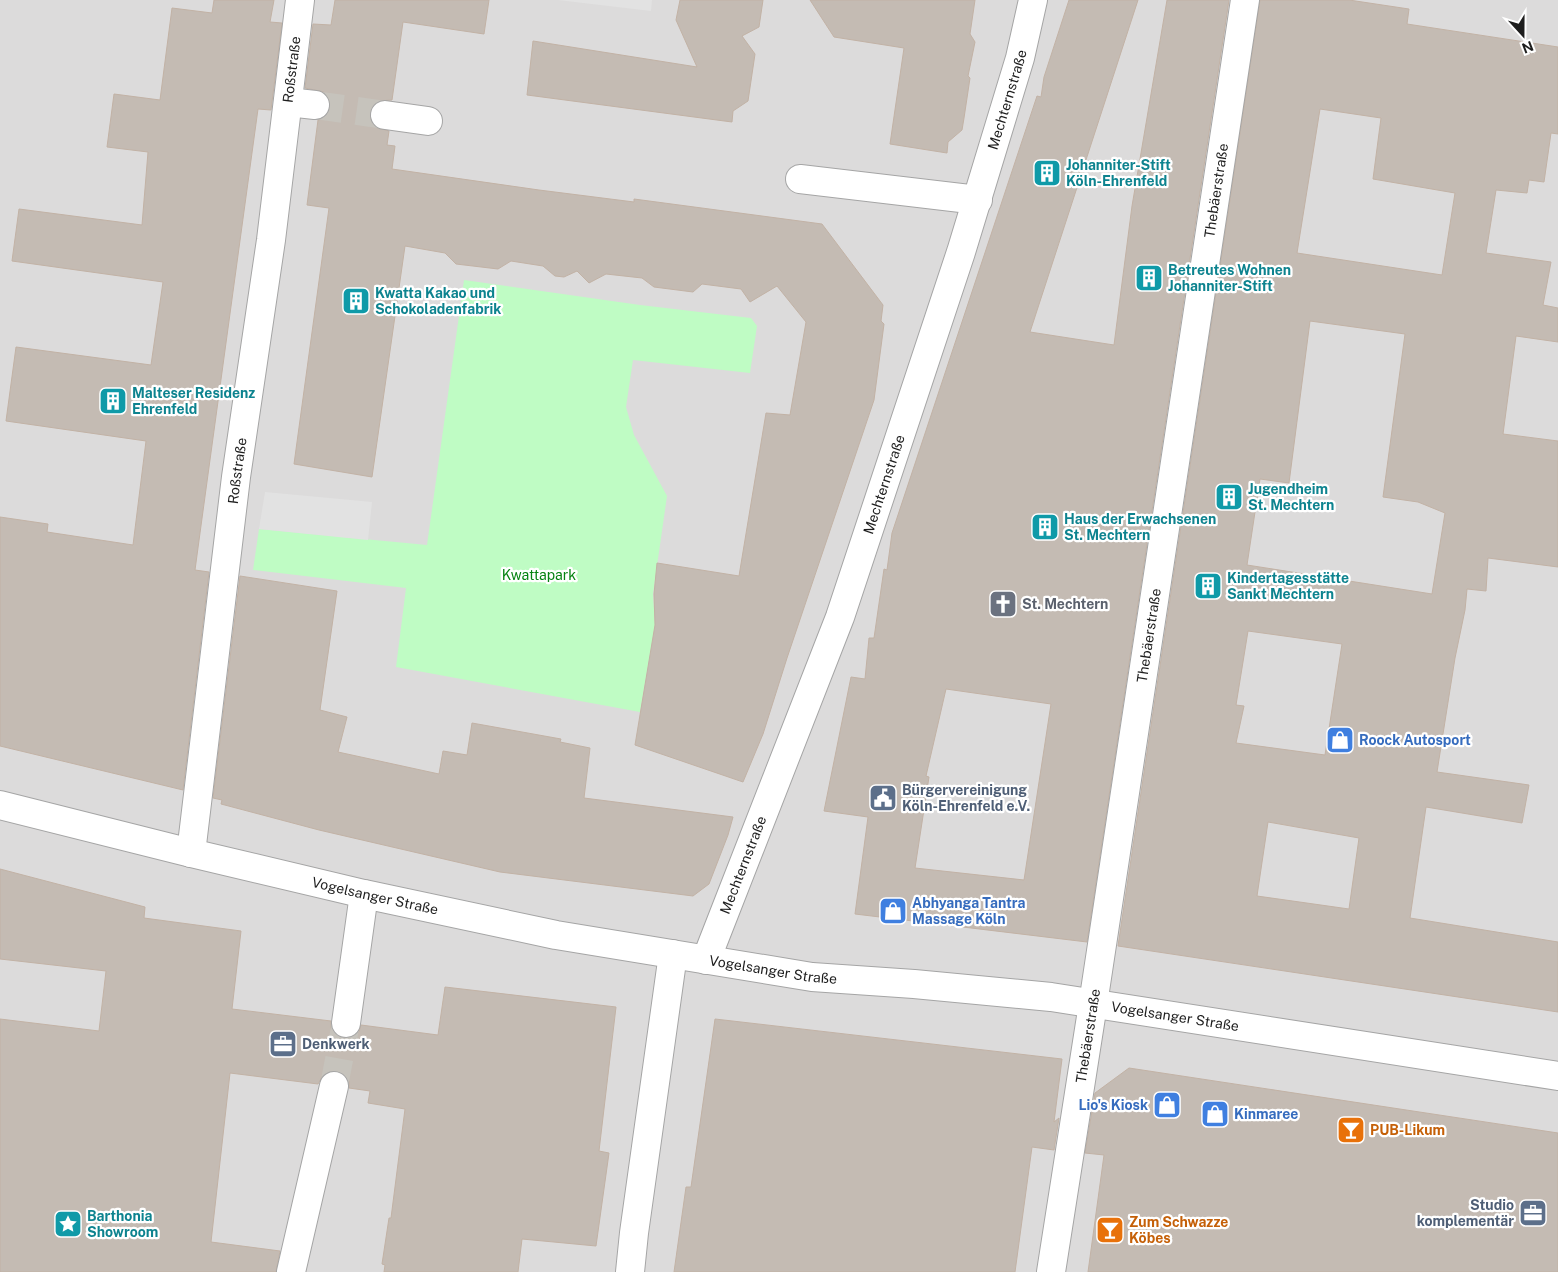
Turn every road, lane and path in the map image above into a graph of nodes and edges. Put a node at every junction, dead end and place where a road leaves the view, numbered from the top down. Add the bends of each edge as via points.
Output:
1 (300, 0) edge
2 (1033, 0) edge
3 (1245, 0) edge
4 (288, 102) junction
5 (315, 105) tunnel mouth
6 (385, 116) tunnel mouth
7 (428, 121) dead end
8 (800, 179) dead end
9 (978, 200) junction
10 (0, 805) edge
11 (192, 853) junction
12 (364, 894) junction
13 (673, 954) junction
14 (706, 960) junction
15 (1093, 1004) junction
16 (346, 1023) tunnel mouth
17 (1558, 1076) edge
18 (334, 1086) tunnel mouth
19 (291, 1272) edge
20 (630, 1272) edge
21 (1051, 1272) edge

1 - 4 street, Roßstraße
2 - 9 street, Mechternstraße via 1020,58
3 - 15 street, Thebäerstraße
4 - 5 street
4 - 11 street, Roßstraße via 236,477
6 - 7 street
8 - 9 street
9 - 14 street, Mechternstraße via 840,617
10 - 11 street, Vogelsanger Straße
11 - 12 street, Vogelsanger Straße
12 - 13 street, Vogelsanger Straße via 556,936
12 - 16 street
13 - 14 street, Vogelsanger Straße
13 - 20 street
14 - 15 street, Vogelsanger Straße via 812,976 1051,997
15 - 17 street, Vogelsanger Straße
15 - 21 street, Thebäerstraße
18 - 19 street

